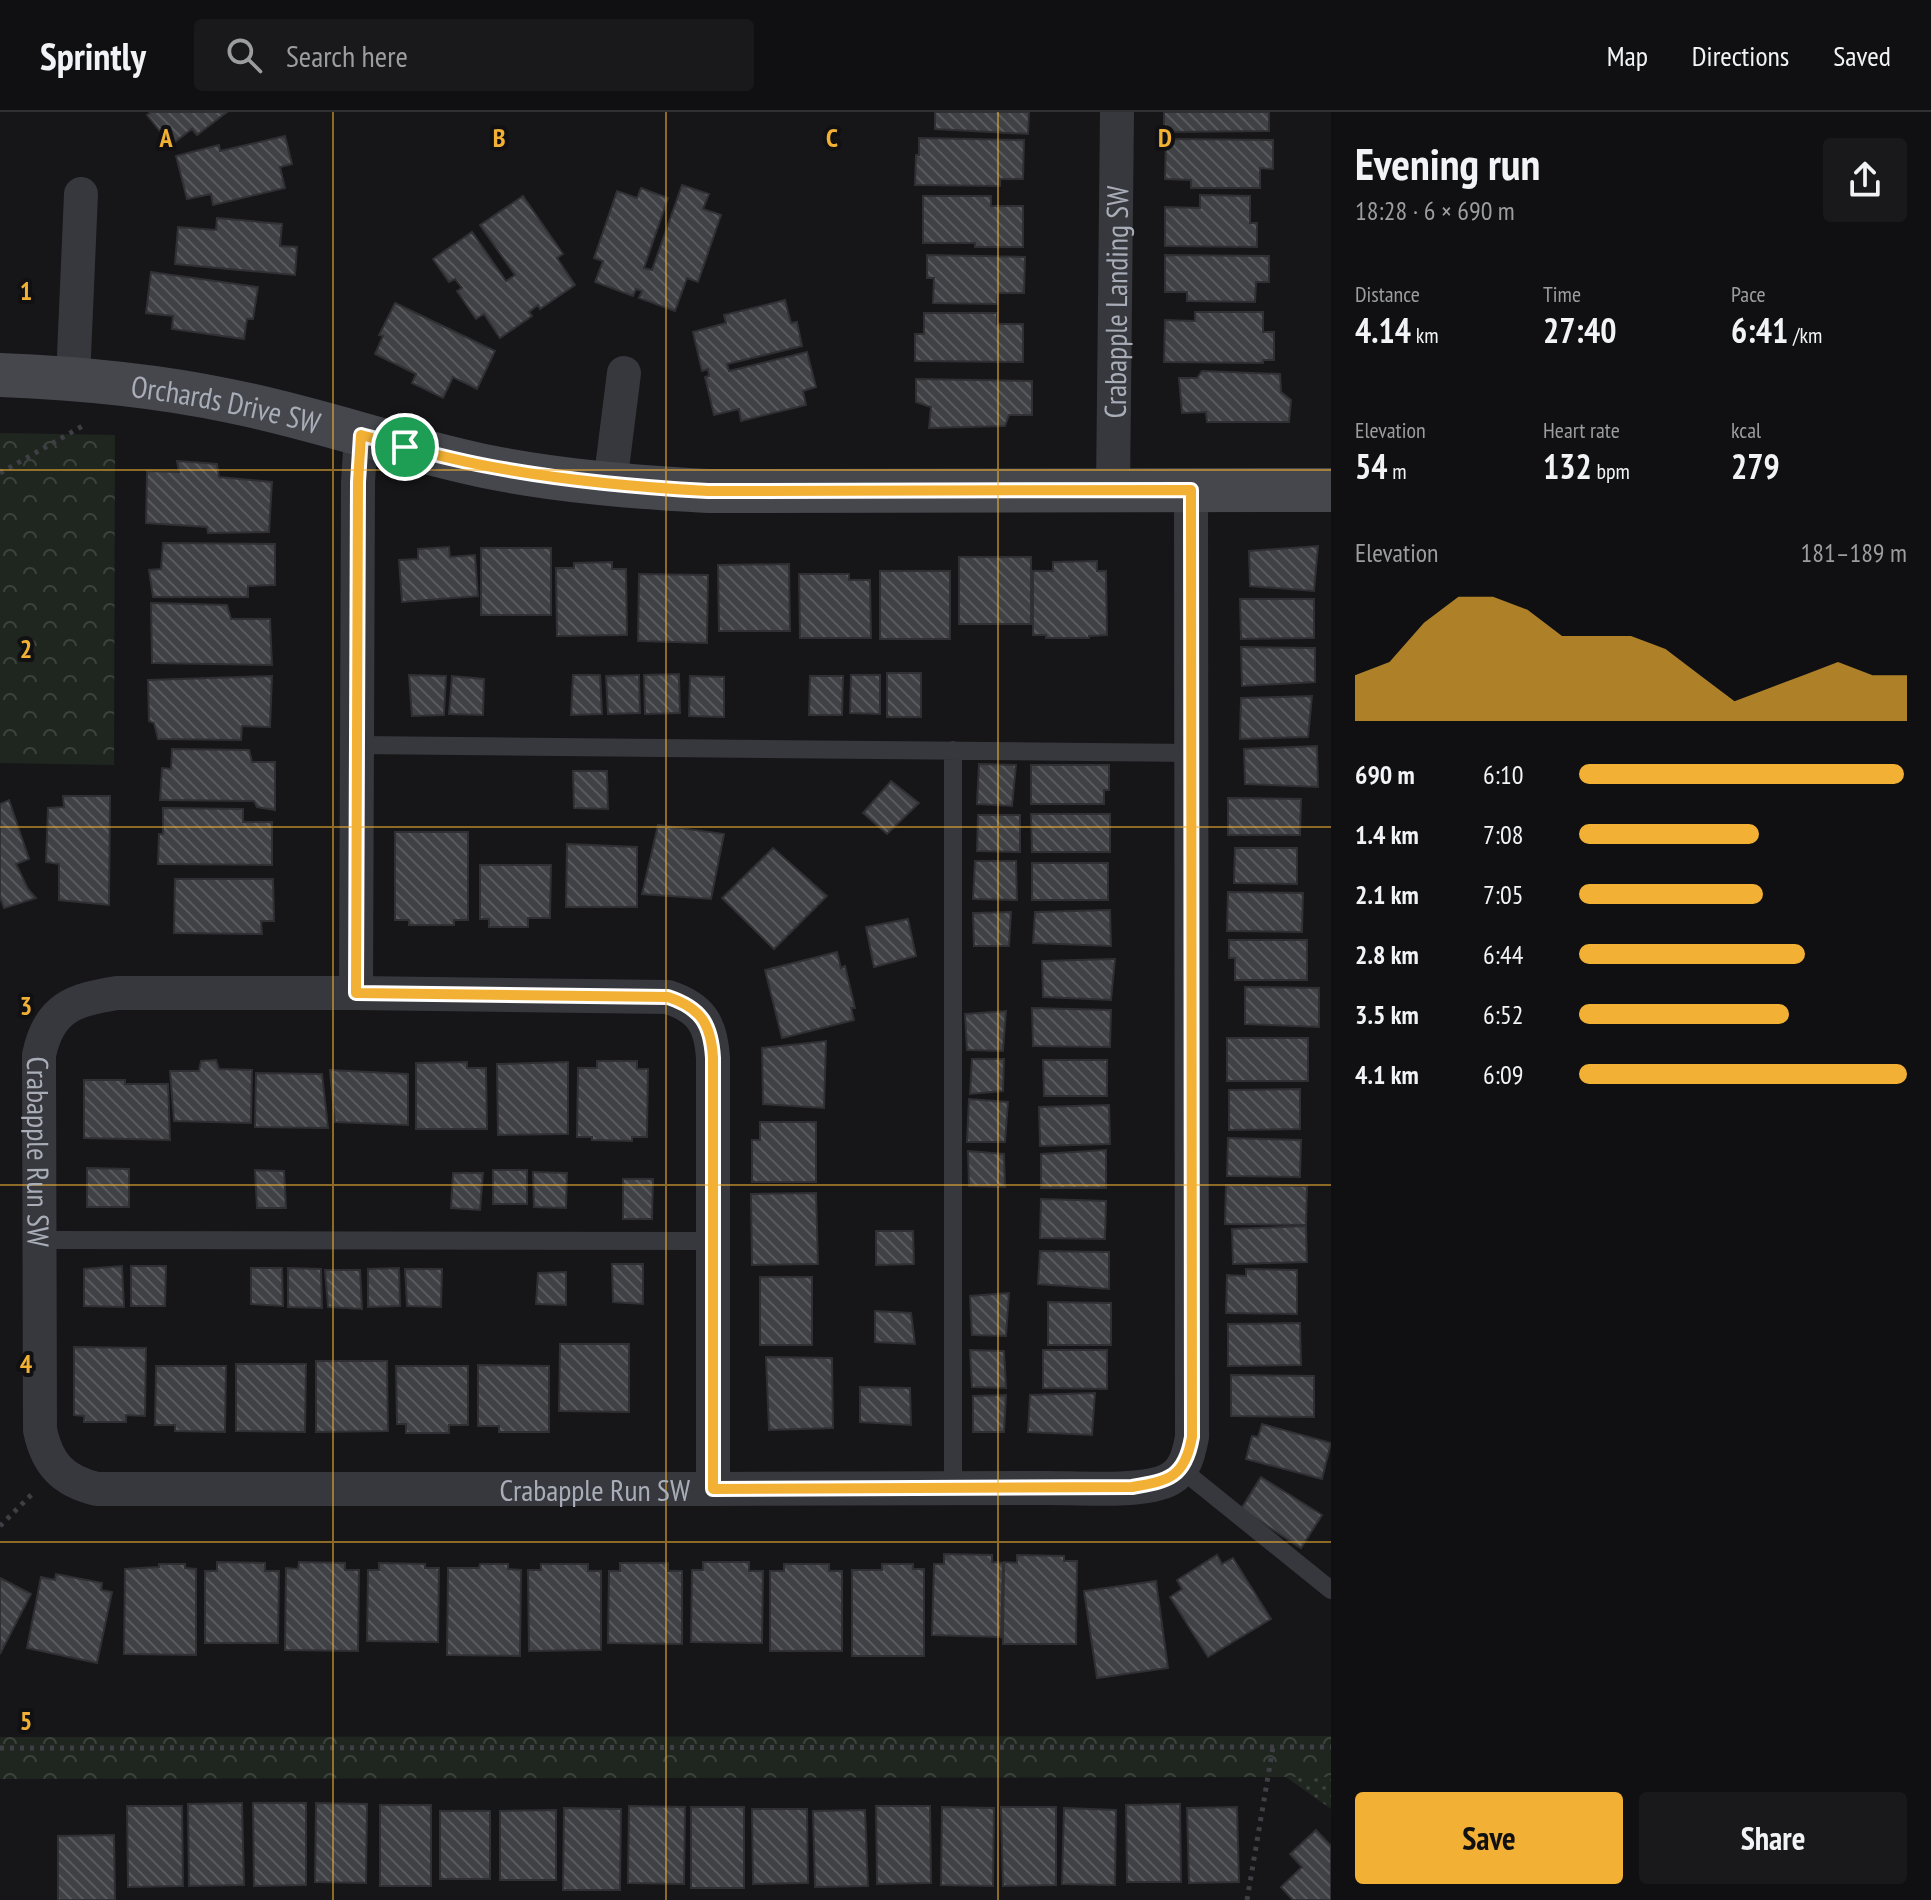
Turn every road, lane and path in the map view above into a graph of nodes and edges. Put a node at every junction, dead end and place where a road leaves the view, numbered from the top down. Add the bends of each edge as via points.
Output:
1 (1117, 112) edge
2 (81, 194) dead end
3 (624, 373) dead end
4 (0, 375) edge
5 (73, 379) junction
6 (86, 424) dead end
7 (361, 435) junction
8 (0, 473) edge
9 (610, 484) junction
10 (1113, 490) junction
11 (1191, 490) junction
12 (1331, 490) edge
13 (357, 745) junction
14 (953, 750) junction
15 (1192, 753) junction
16 (356, 993) junction
17 (41, 1240) junction
18 (713, 1241) junction
19 (58, 1469) junction
20 (1181, 1469) junction
21 (713, 1489) junction
22 (953, 1489) junction
23 (0, 1526) edge
24 (1331, 1590) edge
25 (1273, 1747) junction
26 (1331, 1747) edge
27 (0, 1748) edge
28 (1247, 1900) edge

1 - 10 street, Crabapple Landing SW
2 - 5 street
3 - 9 street
4 - 5 street, Orchards Drive SW
5 - 7 street, Orchards Drive SW via 231,401
6 - 8 path
7 - 9 street, Orchards Drive SW via 484,466
7 - 13 street
9 - 10 street, Orchards Drive SW via 708,491
10 - 11 street, Orchards Drive SW
11 - 12 street, Orchards Drive SW
11 - 15 street
13 - 14 lane
13 - 16 street
14 - 15 lane
14 - 22 lane
15 - 20 street via 1192,1437
16 - 17 street, Crabapple Run SW via 117,993 66,1007 42,1039 39,1055
16 - 18 street, Crabapple Run SW via 668,997 697,1011 712,1042
17 - 18 lane
17 - 19 street, Crabapple Run SW via 40,1430 43,1447
18 - 21 street, Crabapple Run SW
19 - 21 street, Crabapple Run SW via 97,1489
19 - 23 path
20 - 22 street, Crabapple Run SW via 1170,1479 1132,1487
20 - 24 lane
21 - 22 street, Crabapple Run SW
25 - 26 path
25 - 27 path
25 - 28 path

